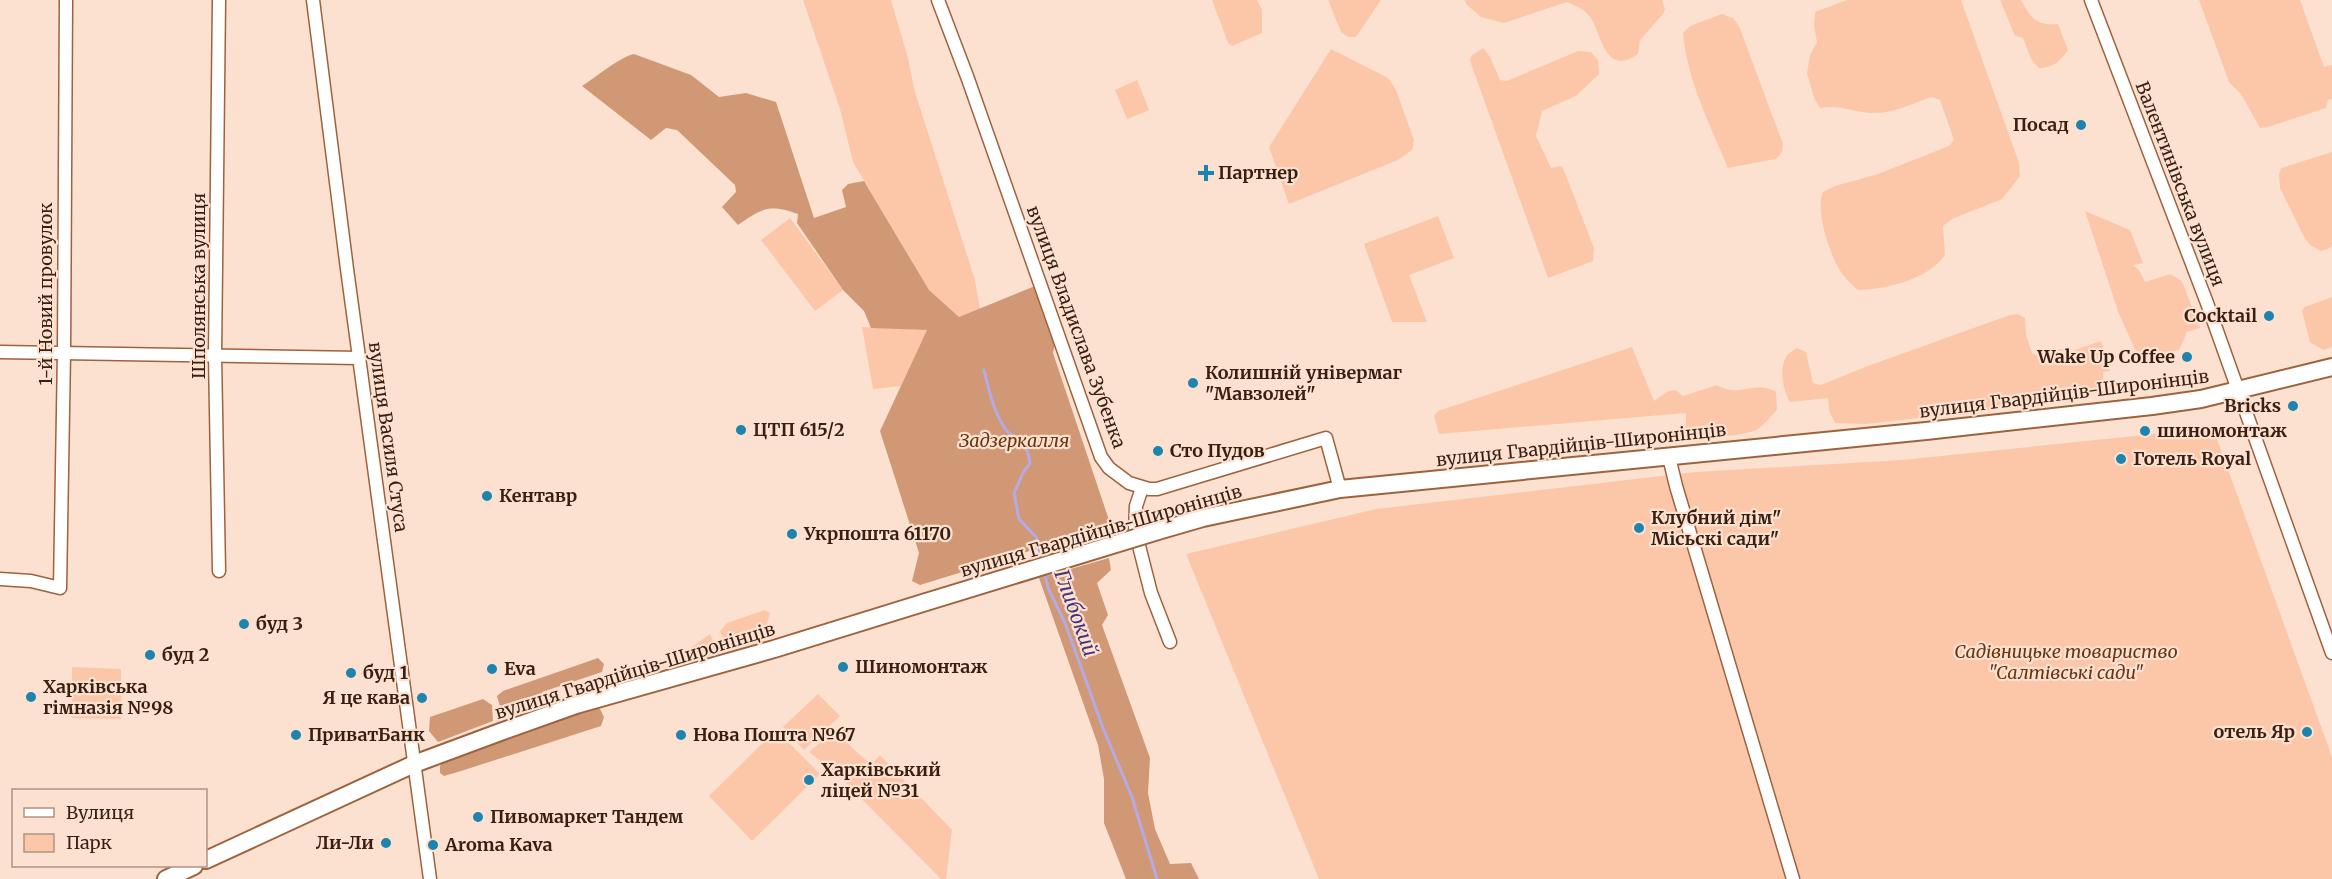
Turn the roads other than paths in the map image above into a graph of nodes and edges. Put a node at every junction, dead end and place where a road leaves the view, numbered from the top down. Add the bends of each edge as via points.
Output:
1 (66, 0) edge
2 (219, 0) edge
3 (313, 0) edge
4 (938, 0) edge
5 (2091, 0) edge
6 (0, 352) edge
7 (64, 352) junction
8 (216, 356) junction
9 (359, 358) junction
10 (2332, 367) edge
11 (2238, 391) junction
12 (1669, 457) junction
13 (1142, 488) junction
14 (1340, 489) junction
15 (219, 572) dead end
16 (0, 579) edge
17 (1170, 642) dead end
18 (2332, 653) edge
19 (414, 764) junction
20 (207, 860) edge
21 (192, 867) edge
22 (166, 879) edge
23 (430, 879) edge
24 (1793, 879) edge

1 - 7 street, 1-й Новий провулок
2 - 8 street, Шполянська вулиця
3 - 9 street, вулиця Василя Стуса
4 - 13 street, вулиця Владислава Зубенка via 1101,457 1118,476
5 - 11 street, Валентинівська вулиця
6 - 7 street
7 - 8 street
7 - 16 street, 1-й Новий провулок via 60,588
8 - 9 street
8 - 15 street, Шполянська вулиця
9 - 19 street, вулиця Василя Стуса
10 - 11 main road, вулиця Гвардійців-Широнінців
11 - 12 main road, вулиця Гвардійців-Широнінців via 2143,407
11 - 18 street, Валентинівська вулиця
12 - 14 main road, вулиця Гвардійців-Широнінців
12 - 24 street
13 - 14 street via 1166,487 1326,438
13 - 17 street via 1135,530 1151,592
14 - 19 main road, вулиця Гвардійців-Широнінців, bridge via 1158,531 774,649 576,705
19 - 20 main road, вулиця Гвардійців-Широнінців
19 - 23 street, вулиця Василя Стуса
21 - 22 main road

